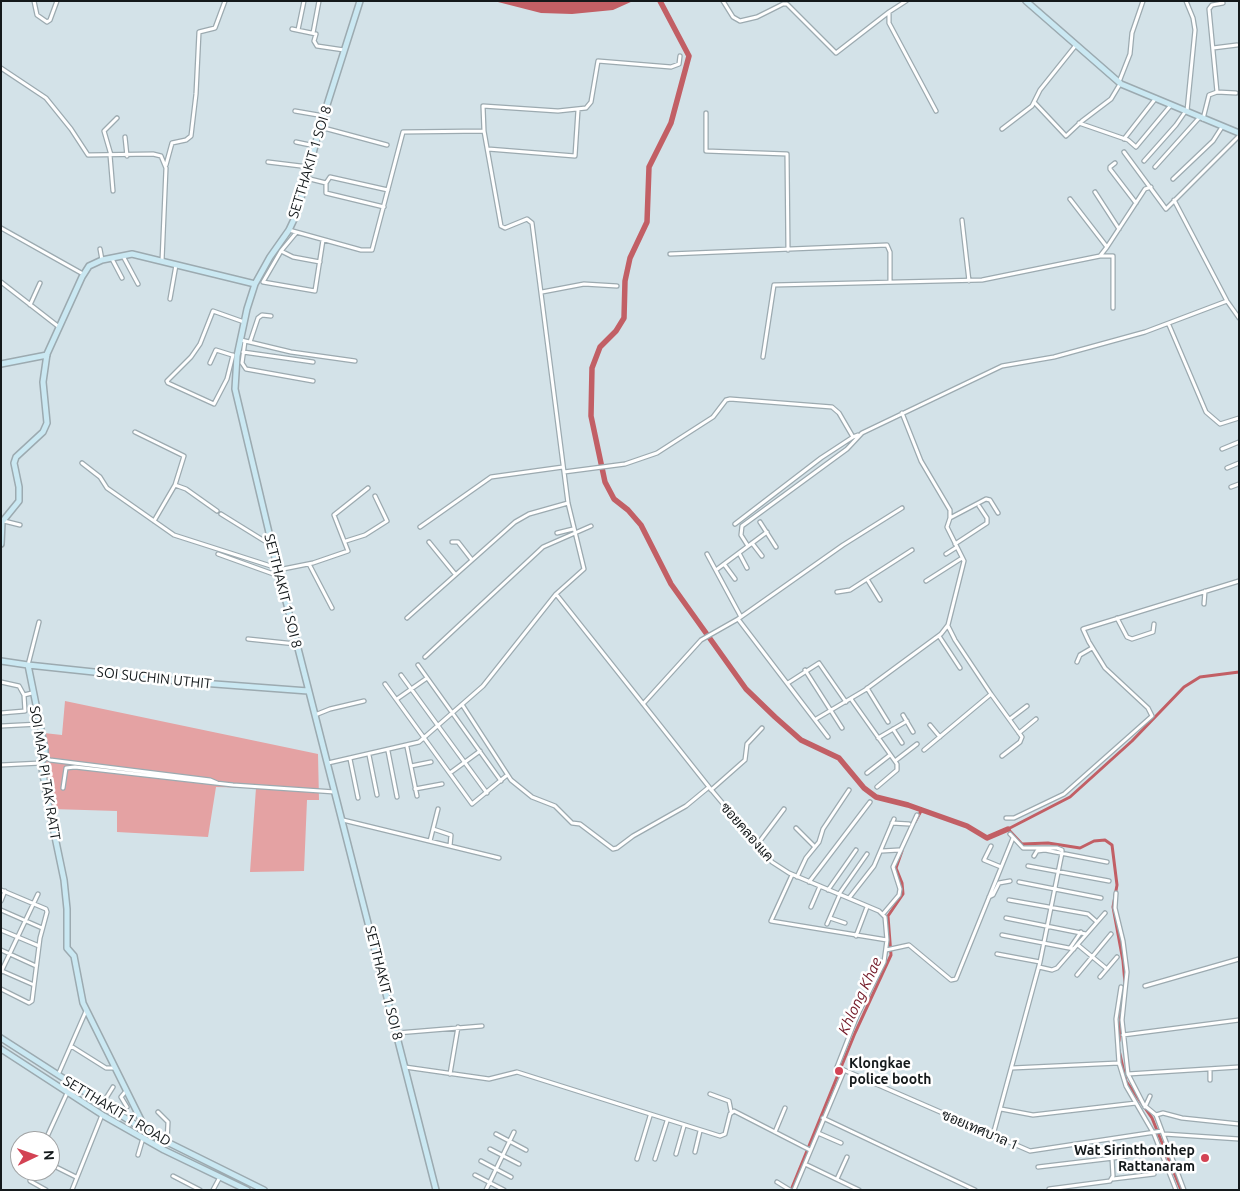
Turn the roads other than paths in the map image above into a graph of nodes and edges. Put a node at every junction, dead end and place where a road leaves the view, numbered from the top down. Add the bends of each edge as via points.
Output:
1 (34, 1) edge
2 (57, 1) edge
3 (226, 1) edge
4 (304, 1) edge
5 (319, 1) edge
6 (360, 1) edge
7 (723, 1) edge
8 (906, 1) edge
9 (1026, 1) edge
10 (1143, 1) edge
11 (1186, 1) edge
12 (1223, 3) dead end
13 (889, 12) junction
14 (292, 29) dead end
15 (298, 30) junction
16 (313, 33) junction
17 (1076, 44) junction
18 (1237, 45) dead end
19 (1213, 48) junction
20 (345, 51) junction
21 (680, 56) dead end
22 (1, 68) edge
23 (1120, 83) junction
24 (1217, 92) junction
25 (1236, 93) dead end
26 (1156, 98) junction
27 (1034, 102) junction
28 (1171, 105) junction
29 (296, 110) dead end
30 (578, 110) junction
31 (936, 111) dead end
32 (706, 113) dead end
33 (1186, 113) junction
34 (324, 116) junction
35 (117, 118) dead end
36 (1201, 118) junction
37 (1079, 123) junction
38 (320, 127) junction
39 (1222, 127) junction
40 (1002, 129) dead end
41 (484, 130) junction
42 (1239, 135) edge
43 (125, 137) dead end
44 (1124, 139) junction
45 (296, 142) dead end
46 (387, 145) dead end
47 (315, 146) junction
48 (488, 149) junction
49 (1124, 152) dead end
50 (111, 155) junction
51 (127, 156) junction
52 (1144, 161) dead end
53 (268, 162) dead end
54 (1115, 162) dead end
55 (166, 165) junction
56 (1155, 167) dead end
57 (309, 168) junction
58 (306, 178) junction
59 (1173, 179) dead end
60 (326, 183) junction
61 (1151, 187) junction
62 (388, 190) junction
63 (113, 191) dead end
64 (1095, 192) dead end
65 (1070, 199) dead end
66 (1174, 200) junction
67 (1136, 203) junction
68 (384, 206) junction
69 (962, 220) dead end
70 (1, 228) edge
71 (1119, 229) junction
72 (290, 230) junction
73 (296, 233) junction
74 (323, 240) junction
75 (1107, 247) junction
76 (100, 249) dead end
77 (788, 250) junction
78 (281, 251) junction
79 (670, 254) dead end
80 (123, 255) junction
81 (1100, 256) junction
82 (112, 258) junction
83 (102, 260) junction
84 (162, 260) junction
85 (320, 262) junction
86 (176, 264) junction
87 (84, 274) junction
88 (122, 278) dead end
89 (968, 281) junction
90 (1, 282) edge
91 (890, 282) junction
92 (40, 283) dead end
93 (138, 284) dead end
94 (255, 284) junction
95 (617, 286) dead end
96 (542, 292) junction
97 (170, 299) dead end
98 (1226, 301) junction
99 (30, 305) junction
100 (1114, 308) dead end
101 (271, 316) dead end
102 (1239, 318) edge
103 (244, 322) junction
104 (1169, 325) junction
105 (59, 328) junction
106 (243, 341) junction
107 (250, 342) junction
108 (244, 352) junction
109 (47, 355) junction
110 (235, 356) junction
111 (763, 357) dead end
112 (354, 361) dead end
113 (313, 362) dead end
114 (210, 363) dead end
115 (1, 364) edge
116 (313, 380) dead end
117 (902, 413) junction
118 (1239, 418) edge
119 (135, 432) dead end
120 (854, 438) junction
121 (1239, 442) edge
122 (1222, 449) dead end
123 (82, 463) dead end
124 (1239, 463) edge
125 (563, 467) junction
126 (1227, 468) dead end
127 (564, 472) junction
128 (1239, 484) edge
129 (175, 486) junction
130 (1231, 487) dead end
131 (368, 488) dead end
132 (375, 496) dead end
133 (568, 503) junction
134 (979, 506) dead end
135 (902, 508) dead end
136 (217, 511) dead end
137 (221, 514) dead end
138 (998, 514) dead end
139 (950, 518) junction
140 (4, 521) junction
141 (154, 522) junction
142 (760, 522) dead end
143 (735, 524) dead end
144 (20, 525) dead end
145 (591, 526) dead end
146 (420, 527) dead end
147 (573, 529) junction
148 (767, 532) junction
149 (557, 534) dead end
150 (574, 534) junction
151 (346, 541) junction
152 (429, 542) dead end
153 (452, 542) dead end
154 (752, 543) junction
155 (1, 544) edge
156 (271, 545) junction
157 (748, 546) junction
158 (956, 546) junction
159 (776, 547) dead end
160 (912, 550) dead end
161 (739, 553) junction
162 (218, 554) dead end
163 (707, 554) dead end
164 (946, 554) dead end
165 (762, 556) dead end
166 (962, 558) junction
167 (472, 560) junction
168 (309, 564) junction
169 (724, 564) junction
170 (747, 568) dead end
171 (716, 570) junction
172 (278, 572) junction
173 (454, 574) junction
174 (734, 579) dead end
175 (867, 579) junction
176 (1239, 581) edge
177 (926, 582) dead end
178 (1205, 591) junction
179 (837, 592) dead end
180 (556, 594) junction
181 (880, 600) dead end
182 (1204, 604) dead end
183 (332, 608) dead end
184 (407, 618) dead end
185 (739, 618) junction
186 (1117, 618) junction
187 (39, 622) dead end
188 (1154, 624) dead end
189 (948, 625) junction
190 (939, 636) junction
191 (248, 639) dead end
192 (297, 644) junction
193 (1092, 648) junction
194 (426, 657) dead end
195 (1, 660) edge
196 (1077, 662) dead end
197 (28, 665) junction
198 (418, 665) dead end
199 (960, 668) dead end
200 (805, 670) junction
201 (401, 674) dead end
202 (427, 678) junction
203 (785, 681) junction
204 (1, 682) edge
205 (385, 684) dead end
206 (411, 688) junction
207 (867, 688) junction
208 (308, 691) junction
209 (28, 694) junction
210 (990, 694) junction
211 (851, 699) junction
212 (397, 700) junction
213 (364, 701) dead end
214 (846, 702) junction
215 (643, 704) junction
216 (463, 706) junction
217 (1027, 706) dead end
218 (831, 711) junction
219 (1, 713) edge
220 (454, 714) junction
221 (314, 715) junction
222 (903, 715) dead end
223 (1010, 719) junction
224 (1036, 719) dead end
225 (816, 720) junction
226 (907, 721) junction
227 (888, 722) dead end
228 (38, 724) junction
229 (930, 725) dead end
230 (1, 726) edge
231 (440, 726) junction
232 (762, 728) dead end
233 (842, 728) dead end
234 (893, 729) junction
235 (913, 732) dead end
236 (1020, 735) junction
237 (828, 737) dead end
238 (940, 737) junction
239 (425, 738) junction
240 (878, 738) junction
241 (902, 742) dead end
242 (917, 744) dead end
243 (407, 747) junction
244 (924, 750) dead end
245 (388, 751) junction
246 (480, 751) junction
247 (369, 755) junction
248 (890, 755) junction
249 (1002, 756) dead end
250 (350, 759) junction
251 (43, 760) junction
252 (895, 761) junction
253 (431, 762) dead end
254 (465, 762) junction
255 (328, 763) junction
256 (1, 765) edge
257 (411, 766) junction
258 (450, 773) junction
259 (867, 773) dead end
260 (506, 776) dead end
261 (501, 781) junction
262 (217, 784) junction
263 (442, 784) dead end
264 (877, 787) dead end
265 (63, 788) dead end
266 (415, 789) junction
267 (710, 789) junction
268 (849, 790) dead end
269 (335, 792) junction
270 (487, 793) junction
271 (377, 795) dead end
272 (417, 796) dead end
273 (397, 797) dead end
274 (358, 798) dead end
275 (870, 802) dead end
276 (438, 809) dead end
277 (784, 809) dead end
278 (917, 815) dead end
279 (1006, 818) dead end
280 (894, 819) dead end
281 (343, 820) junction
282 (892, 823) junction
283 (909, 824) dead end
284 (796, 828) dead end
285 (433, 829) junction
286 (1010, 834) dead end
287 (1014, 838) junction
288 (430, 841) junction
289 (756, 845) junction
290 (450, 846) junction
291 (991, 846) dead end
292 (815, 847) junction
293 (856, 850) dead end
294 (882, 850) junction
295 (899, 850) junction
296 (1062, 853) junction
297 (867, 854) dead end
298 (1034, 856) dead end
299 (499, 858) dead end
300 (1107, 862) dead end
301 (1028, 866) dead end
302 (1001, 867) junction
303 (1058, 872) junction
304 (792, 875) junction
305 (797, 877) junction
306 (1010, 881) dead end
307 (1109, 881) dead end
308 (809, 882) junction
309 (1019, 882) dead end
310 (820, 886) junction
311 (828, 890) junction
312 (1055, 890) junction
313 (3, 891) edge
314 (1116, 893) dead end
315 (38, 894) dead end
316 (839, 894) junction
317 (989, 897) junction
318 (849, 898) junction
319 (1101, 898) dead end
320 (1009, 900) dead end
321 (1, 901) edge
322 (33, 904) junction
323 (867, 906) junction
324 (811, 907) dead end
325 (1051, 908) junction
326 (1, 910) edge
327 (883, 914) junction
328 (1105, 914) dead end
329 (830, 918) junction
330 (1006, 918) dead end
331 (25, 921) junction
332 (1097, 922) junction
333 (845, 923) dead end
334 (827, 924) dead end
335 (1047, 926) junction
336 (42, 928) junction
337 (1, 930) edge
338 (1080, 932) junction
339 (1086, 934) junction
340 (1112, 934) dead end
341 (1002, 935) dead end
342 (856, 936) junction
343 (18, 937) junction
344 (887, 940) junction
345 (1044, 944) junction
346 (39, 946) junction
347 (1076, 947) junction
348 (1070, 948) junction
349 (1, 950) edge
350 (889, 950) junction
351 (10, 954) junction
352 (997, 954) dead end
353 (1117, 957) dead end
354 (1092, 958) junction
355 (1239, 959) edge
356 (1040, 962) junction
357 (36, 966) junction
358 (1039, 967) junction
359 (1107, 969) junction
360 (1, 971) edge
361 (1077, 975) dead end
362 (1100, 977) dead end
363 (34, 986) junction
364 (1145, 986) dead end
365 (1120, 987) dead end
366 (1, 989) edge
367 (86, 1013) junction
368 (1239, 1020) edge
369 (482, 1026) dead end
370 (458, 1028) junction
371 (397, 1033) junction
372 (1123, 1035) junction
373 (1, 1038) edge
374 (70, 1046) junction
375 (1, 1049) edge
376 (1119, 1063) junction
377 (405, 1067) junction
378 (1239, 1067) edge
379 (113, 1068) junction
380 (1012, 1068) junction
381 (1210, 1068) junction
382 (841, 1069) junction
383 (450, 1074) junction
384 (1128, 1074) junction
385 (58, 1075) junction
386 (1210, 1080) dead end
387 (113, 1087) dead end
388 (68, 1092) junction
389 (123, 1092) junction
390 (710, 1094) dead end
391 (1150, 1096) dead end
392 (1136, 1103) junction
393 (102, 1104) junction
394 (1145, 1106) junction
395 (127, 1107) dead end
396 (785, 1108) dead end
397 (1000, 1110) junction
398 (731, 1111) junction
399 (158, 1112) dead end
400 (102, 1115) junction
401 (1156, 1115) junction
402 (650, 1116) junction
403 (824, 1118) junction
404 (667, 1121) junction
405 (1239, 1124) edge
406 (684, 1126) junction
407 (50, 1131) edge
408 (700, 1131) junction
409 (147, 1132) junction
410 (514, 1132) dead end
411 (775, 1132) junction
412 (818, 1133) junction
413 (1159, 1133) junction
414 (496, 1134) dead end
415 (993, 1135) junction
416 (143, 1138) junction
417 (1239, 1139) edge
418 (1112, 1140) junction
419 (167, 1142) junction
420 (509, 1142) junction
421 (841, 1143) dead end
422 (490, 1148) dead end
423 (1160, 1148) junction
424 (808, 1149) junction
425 (526, 1150) dead end
426 (695, 1152) dead end
427 (676, 1154) dead end
428 (138, 1155) dead end
429 (503, 1155) junction
430 (847, 1158) dead end
431 (1113, 1158) junction
432 (637, 1159) dead end
433 (655, 1159) dead end
434 (481, 1161) dead end
435 (519, 1164) dead end
436 (805, 1164) junction
437 (1038, 1167) dead end
438 (60, 1169) edge
439 (496, 1169) junction
440 (1154, 1174) dead end
441 (475, 1175) dead end
442 (76, 1176) junction
443 (173, 1176) dead end
444 (220, 1176) junction
445 (511, 1177) dead end
446 (1113, 1179) junction
447 (837, 1180) junction
448 (30, 1181) edge
449 (777, 1182) dead end
450 (490, 1183) junction
451 (1049, 1189) edge
452 (46, 1190) edge
453 (72, 1190) edge
454 (200, 1190) edge
455 (213, 1190) edge
456 (247, 1190) edge
457 (264, 1190) edge
458 (436, 1190) edge
459 (486, 1190) edge
460 (504, 1190) edge
461 (791, 1190) edge
462 (859, 1190) edge
463 (975, 1190) edge
464 (1176, 1190) edge
465 (1184, 1190) edge

1 - 2 street via 37,15 47,22
3 - 55 street via 215,28 199,32 191,136 172,143
4 - 15 street
5 - 16 street
6 - 20 street, SETTHAKIT 1 SOI 8
7 - 13 street via 733,17 740,21 787,4 836,53
8 - 13 street
9 - 17 street
10 - 23 street
11 - 33 street via 1195,30
12 - 19 street via 1209,9
13 - 31 street via 891,26
14 - 15 street
15 - 16 street
16 - 20 street via 316,34 314,41 317,46
17 - 23 street
17 - 27 street
18 - 19 street
19 - 24 street
20 - 34 street, SETTHAKIT 1 SOI 8
21 - 30 street via 679,64 675,66 598,61 589,106
22 - 50 street via 46,98 88,155
23 - 26 street
23 - 37 street via 1111,99
24 - 25 street
24 - 36 street via 1208,97
26 - 28 street
26 - 44 street
27 - 37 street via 1063,135 1069,134
27 - 40 street
28 - 33 street
28 - 44 street via 1137,147
29 - 34 street
30 - 41 street via 484,106
30 - 48 street via 576,156
32 - 77 street via 706,151 787,154
33 - 36 street
33 - 52 street
34 - 38 street, SETTHAKIT 1 SOI 8
35 - 50 street via 104,131
36 - 39 street
36 - 56 street
37 - 44 street
38 - 46 street
38 - 47 street, SETTHAKIT 1 SOI 8
39 - 42 street
39 - 59 street via 1213,141
41 - 48 street
41 - 62 street via 403,132
42 - 66 street
43 - 51 street
45 - 47 street
47 - 57 street, SETTHAKIT 1 SOI 8
48 - 96 street via 501,226 505,228 531,221
49 - 61 street
50 - 51 street
50 - 63 street
51 - 55 street via 158,155
53 - 57 street
54 - 67 street via 1110,169
55 - 84 street
57 - 58 street, SETTHAKIT 1 SOI 8
58 - 60 street
58 - 72 street, SETTHAKIT 1 SOI 8
60 - 62 street via 330,177
60 - 68 street via 326,193
61 - 66 street via 1166,209
61 - 67 street via 1145,189
62 - 68 street
64 - 71 street
65 - 75 street
66 - 98 street
67 - 71 street
68 - 74 street via 372,250
69 - 89 street
70 - 87 street
71 - 75 street
72 - 73 street
72 - 94 street, SETTHAKIT 1 SOI 8
73 - 74 street
73 - 78 street
74 - 85 street
75 - 81 street
76 - 83 street
77 - 79 street
77 - 91 street via 886,245 890,252
78 - 85 street via 293,257
78 - 85 street via 263,282 315,291
80 - 82 street
80 - 84 street
80 - 93 street
81 - 89 street
81 - 100 street via 1113,256
82 - 83 street
82 - 88 street
83 - 87 street via 89,266
84 - 86 street
86 - 94 street
86 - 97 street
87 - 105 street
89 - 91 street
90 - 99 street
91 - 111 street via 774,286
92 - 99 street
94 - 103 street, SETTHAKIT 1 SOI 8
95 - 96 street via 584,284
96 - 125 street
98 - 102 street
98 - 104 street
99 - 105 street
101 - 107 street via 258,318
103 - 106 street, SETTHAKIT 1 SOI 8
103 - 110 street via 213,311 200,344 167,381 214,404
104 - 117 street via 1054,357 1002,366
104 - 118 street via 1206,412 1220,424
105 - 109 street
106 - 107 street
106 - 108 street
106 - 110 street, SETTHAKIT 1 SOI 8
107 - 112 street
108 - 113 street
108 - 116 street via 242,363 246,369
109 - 115 street
109 - 140 street via 43,382 47,424 16,458 19,501
110 - 114 street via 216,350
110 - 156 street, SETTHAKIT 1 SOI 8 via 237,406
117 - 120 street
117 - 139 street via 921,460 950,510
119 - 129 street via 184,456
120 - 127 street via 832,407 730,399 713,418 657,453 628,464
120 - 143 street
120 - 157 street via 847,449 742,526 741,535
121 - 122 street
123 - 141 street via 100,477 107,488
124 - 126 street
125 - 127 street
125 - 146 street via 492,477
127 - 133 street
128 - 130 street
129 - 136 street via 186,489
129 - 141 street
131 - 151 street via 334,514
132 - 151 street via 387,521 365,535
133 - 147 street
133 - 167 street via 522,518
134 - 158 street via 987,523
135 - 185 street
137 - 156 street
138 - 139 street via 986,499
139 - 158 street via 947,527
140 - 144 street
140 - 155 street
141 - 172 street via 174,535
142 - 148 street
145 - 150 street
147 - 149 street
147 - 150 street
148 - 154 street
148 - 159 street
150 - 180 street via 584,569
150 - 194 street via 543,547
151 - 168 street via 346,552
152 - 173 street
153 - 167 street via 458,542
154 - 157 street
154 - 165 street
156 - 172 street, SETTHAKIT 1 SOI 8
157 - 161 street
158 - 164 street
158 - 166 street
160 - 175 street
161 - 169 street
161 - 170 street
162 - 172 street
163 - 171 street
166 - 177 street
166 - 189 street via 963,566
167 - 173 street
168 - 172 street
168 - 183 street
169 - 171 street
169 - 174 street
171 - 185 street
172 - 192 street, SETTHAKIT 1 SOI 8
173 - 184 street
175 - 179 street via 850,590
175 - 181 street
176 - 178 street
178 - 182 street
178 - 186 street
180 - 215 street, ซอยคลองแค
180 - 216 street via 484,686
185 - 203 street
185 - 215 street via 705,637
186 - 188 street via 1127,637 1132,639 1153,632
186 - 193 street via 1083,629
187 - 197 street
189 - 190 street
189 - 210 street
190 - 199 street
190 - 207 street
191 - 192 street
192 - 208 street, SETTHAKIT 1 SOI 8
193 - 196 street via 1080,655
193 - 279 street via 1106,668 1148,708 1152,716 1064,794 1014,818
195 - 197 street, SOI SUCHIN UTHIT
197 - 208 street, SOI SUCHIN UTHIT
197 - 209 street, SOI MAA PI TAK RATT
198 - 202 street
200 - 203 street
200 - 214 street via 820,664
200 - 218 street
201 - 206 street
202 - 206 street
202 - 220 street
203 - 225 street
204 - 209 street via 19,686
205 - 212 street
206 - 212 street
206 - 231 street
207 - 211 street
207 - 227 street
208 - 221 street, SETTHAKIT 1 SOI 8
209 - 219 street via 25,711
209 - 228 street, SOI MAA PI TAK RATT
210 - 223 street
210 - 238 street
211 - 214 street
211 - 240 street
212 - 239 street
213 - 221 street
214 - 218 street
215 - 267 street, ซอยคลองแค
216 - 220 street
216 - 267 street via 511,780 532,797 555,806 572,823 580,824 613,848
217 - 223 street
218 - 225 street
218 - 233 street
220 - 231 street
220 - 246 street
221 - 255 street, SETTHAKIT 1 SOI 8
222 - 226 street
223 - 236 street
224 - 236 street
225 - 237 street
226 - 234 street
226 - 235 street
228 - 230 street
228 - 251 street, SOI MAA PI TAK RATT
229 - 238 street
231 - 239 street
231 - 254 street
232 - 267 street via 747,744 745,760
234 - 240 street
234 - 241 street
236 - 249 street via 1020,742
238 - 244 street
239 - 243 street
239 - 258 street
240 - 248 street
242 - 252 street
243 - 245 street
243 - 257 street
245 - 247 street
245 - 273 street
246 - 254 street
246 - 261 street
247 - 250 street
247 - 271 street
248 - 252 street
248 - 259 street
250 - 255 street
250 - 274 street
251 - 256 street
251 - 262 street via 210,780
251 - 367 street, SOI MAA PI TAK RATT via 64,880 67,948
252 - 264 street via 897,770
253 - 257 street
254 - 258 street
254 - 270 street
255 - 269 street, SETTHAKIT 1 SOI 8
257 - 266 street
258 - 270 street via 472,804
260 - 261 street
261 - 270 street
262 - 265 street via 75,767 66,768
262 - 269 street
263 - 266 street
266 - 272 street
267 - 289 street, ซอยคลองแค
268 - 292 street
269 - 281 street, SETTHAKIT 1 SOI 8
275 - 308 street
276 - 285 street
277 - 289 street
278 - 295 street
280 - 282 street
281 - 288 street
281 - 371 street, SETTHAKIT 1 SOI 8
282 - 283 street
282 - 294 street
284 - 292 street
285 - 288 street
285 - 290 street via 450,834
286 - 287 street
287 - 296 street via 1023,848 1057,848
287 - 302 street
288 - 290 street
289 - 304 street, ซอยคลองแค via 772,862
290 - 299 street
291 - 302 street via 984,860
292 - 305 street
293 - 311 street
294 - 295 street
294 - 318 street
295 - 327 street via 893,870 900,886 899,895
296 - 298 street via 1039,850
296 - 300 street
296 - 303 street
297 - 316 street
301 - 303 street
302 - 317 street
303 - 307 street
303 - 312 street
304 - 305 street, ซอยคลองแค
304 - 342 street via 771,921
305 - 308 street, ซอยคลองแค
306 - 317 street via 999,884
308 - 310 street, ซอยคลองแค
309 - 312 street
310 - 311 street, ซอยคลองแค
310 - 324 street
311 - 316 street, ซอยคลองแค
312 - 319 street
312 - 325 street
313 - 321 street
313 - 322 street
314 - 372 street via 1115,908 1127,972
315 - 322 street
316 - 318 street, ซอยคลองแค
316 - 329 street
317 - 350 street via 954,980 909,945
318 - 323 street, ซอยคลองแค
320 - 325 street
322 - 331 street
322 - 336 street via 46,910
323 - 327 street, ซอยคลองแค
323 - 342 street
325 - 332 street via 1088,914
325 - 335 street
326 - 331 street
327 - 344 street
328 - 332 street
329 - 333 street
329 - 334 street
330 - 335 street
331 - 336 street
331 - 343 street
332 - 339 street
335 - 338 street
335 - 345 street
336 - 346 street
337 - 343 street
338 - 339 street
338 - 348 street
339 - 347 street
340 - 354 street
341 - 345 street
342 - 344 street
343 - 346 street
343 - 351 street
344 - 350 street
345 - 348 street
345 - 356 street
346 - 357 street
347 - 348 street
347 - 354 street
347 - 358 street via 1055,970
349 - 351 street
350 - 382 street via 853,1025 838,1063
351 - 357 street
351 - 360 street
352 - 356 street
353 - 359 street
354 - 359 street
354 - 361 street
355 - 364 street
356 - 358 street
357 - 363 street
358 - 380 street
359 - 362 street
360 - 363 street
363 - 366 street via 29,1003
365 - 376 street via 1116,1019
367 - 374 street
367 - 379 street, SOI MAA PI TAK RATT
368 - 372 street
369 - 370 street
370 - 371 street
370 - 383 street
371 - 377 street, SETTHAKIT 1 SOI 8
372 - 384 street
373 - 385 street, SETTHAKIT 1 ROAD
374 - 379 street via 106,1068
374 - 385 street
375 - 388 street, SETTHAKIT 1 ROAD
376 - 380 street
376 - 392 street via 1126,1086
377 - 383 street
377 - 458 street, SETTHAKIT 1 SOI 8
378 - 381 street
379 - 389 street, SOI MAA PI TAK RATT
380 - 397 street
381 - 384 street
381 - 386 street
382 - 403 street
382 - 415 street, ซอยเทศบาล 1
383 - 402 street via 489,1079 517,1072
384 - 394 street
385 - 393 street, SETTHAKIT 1 ROAD
387 - 393 street
388 - 400 street, SETTHAKIT 1 ROAD
388 - 407 street
389 - 395 street via 120,1096
389 - 409 street, SOI MAA PI TAK RATT
390 - 398 street via 729,1102
391 - 394 street
392 - 397 street via 1033,1115
392 - 413 street
393 - 409 street, SETTHAKIT 1 ROAD
394 - 401 street
396 - 411 street
397 - 415 street
398 - 408 street via 723,1137
398 - 411 street
399 - 419 street via 168,1122
400 - 416 street, SETTHAKIT 1 ROAD
400 - 442 street
401 - 405 street via 1163,1113
401 - 413 street
402 - 404 street
402 - 432 street
403 - 412 street
403 - 463 street
404 - 406 street
404 - 433 street
406 - 408 street
406 - 427 street
408 - 426 street
409 - 419 street, SETTHAKIT 1 ROAD
410 - 420 street
411 - 424 street
412 - 421 street
412 - 424 street
413 - 417 street, ซอยเทศบาล 1
413 - 418 street, ซอยเทศบาล 1
413 - 423 street
413 - 465 street
414 - 420 street
415 - 418 street, ซอยเทศบาล 1 via 1032,1151
416 - 428 street
416 - 444 street, SETTHAKIT 1 ROAD
418 - 431 street
419 - 457 street, SETTHAKIT 1 ROAD
420 - 425 street
420 - 429 street
422 - 429 street
423 - 431 street
423 - 464 street
424 - 436 street
429 - 435 street
429 - 439 street
430 - 447 street
431 - 437 street
431 - 446 street
434 - 439 street
436 - 447 street
436 - 461 street
438 - 442 street
439 - 445 street
439 - 450 street
440 - 446 street
441 - 450 street
442 - 453 street
443 - 454 street
444 - 455 street
444 - 456 street, SETTHAKIT 1 ROAD
446 - 451 street
447 - 462 street
448 - 452 street
449 - 461 street
450 - 459 street
450 - 460 street

